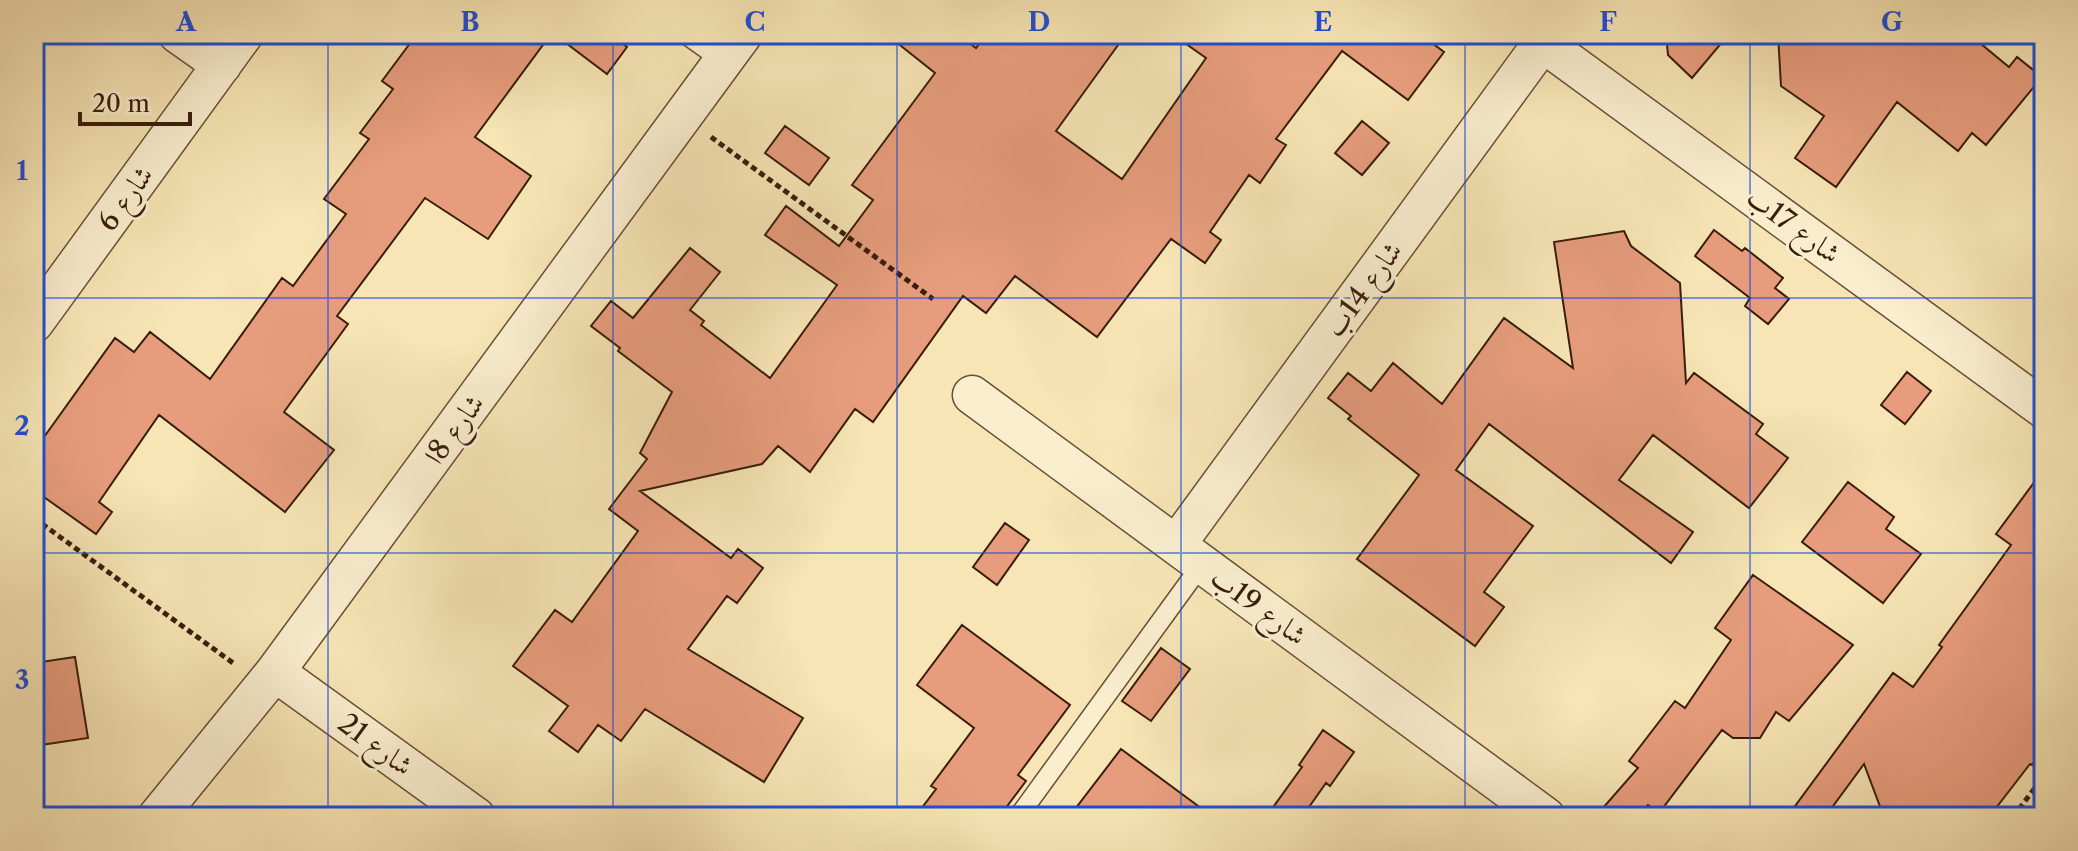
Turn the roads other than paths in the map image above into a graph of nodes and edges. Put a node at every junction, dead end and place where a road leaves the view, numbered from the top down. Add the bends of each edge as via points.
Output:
1 (178, 34) edge
2 (244, 34) edge
3 (685, 34) edge
4 (1546, 39) edge
5 (733, 48) edge
6 (222, 65) junction
7 (34, 323) edge
8 (972, 395) dead end
9 (2044, 409) edge
10 (1189, 554) junction
11 (270, 679) junction
12 (157, 817) edge
13 (476, 817) edge
14 (1018, 817) edge
15 (1546, 817) edge

1 - 6 street
2 - 6 street, شارع 6
3 - 5 lane
4 - 9 street, شارع 17ب
4 - 10 street, شارع 14ب
5 - 11 street, شارع 8ا
6 - 7 street, شارع 6
8 - 10 street, شارع 19ب
10 - 14 lane
10 - 15 street, شارع 19ب
11 - 12 street, شارع 8ا
11 - 13 street, شارع 21

